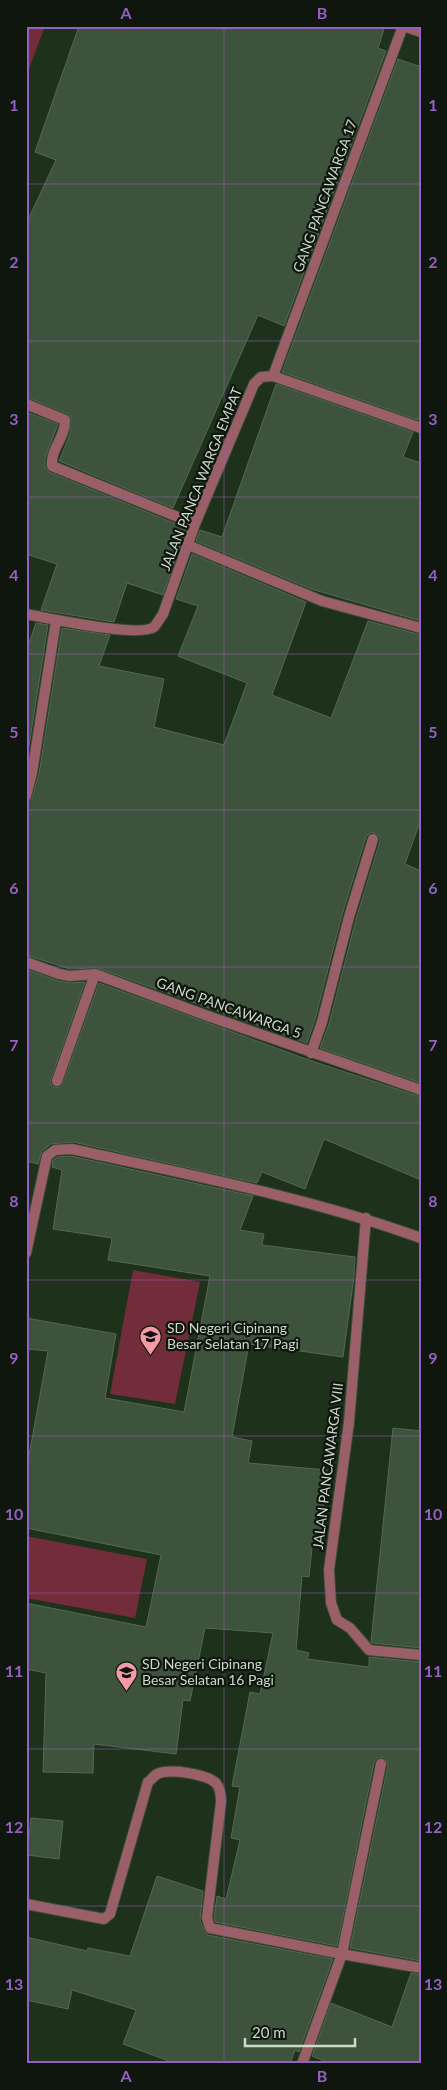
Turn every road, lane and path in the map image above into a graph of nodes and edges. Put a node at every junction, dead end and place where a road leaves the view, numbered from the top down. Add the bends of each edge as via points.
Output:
1 (403, 26) edge
2 (421, 32) edge
3 (273, 376) junction
4 (26, 404) edge
5 (421, 428) edge
6 (195, 524) junction
7 (188, 545) junction
8 (26, 614) edge
9 (56, 621) junction
10 (421, 628) edge
11 (26, 796) edge
12 (373, 839) dead end
13 (26, 962) edge
14 (95, 974) junction
15 (311, 1053) junction
16 (57, 1082) dead end
17 (421, 1090) edge
18 (366, 1218) junction
19 (421, 1238) edge
20 (26, 1253) edge
21 (421, 1655) edge
22 (381, 1764) dead end
23 (26, 1904) edge
24 (342, 1954) junction
25 (421, 1968) edge
26 (302, 2064) edge

1 - 2 street
1 - 3 street, GANG PANCAWARGA 17
3 - 5 street
3 - 6 street, JALAN PANCA WARGA EMPAT via 261,378 254,384
4 - 6 street via 65,420 65,428 51,458 52,466
6 - 7 street, JALAN PANCA WARGA EMPAT
7 - 9 street, JALAN PANCA WARGA EMPAT via 163,614 154,627 140,631
7 - 10 street via 322,601
8 - 9 street, JALAN PANCA WARGA EMPAT
9 - 11 street
12 - 15 street
13 - 14 street, GANG PANCAWARGA 5 via 70,976
14 - 15 street, GANG PANCAWARGA 5
14 - 16 street
15 - 17 street, GANG PANCAWARGA 5
18 - 19 street
18 - 20 street via 286,1196 72,1149 54,1150 47,1156
18 - 21 street, JALAN PANCAWARGA VIII via 349,1422 330,1570 331,1603 337,1620 350,1628 369,1650
22 - 24 street
23 - 24 street via 104,1919 110,1914 148,1782 158,1774 172,1771 194,1774 217,1784 222,1802 209,1886 207,1918 210,1928
24 - 25 street
24 - 26 street

